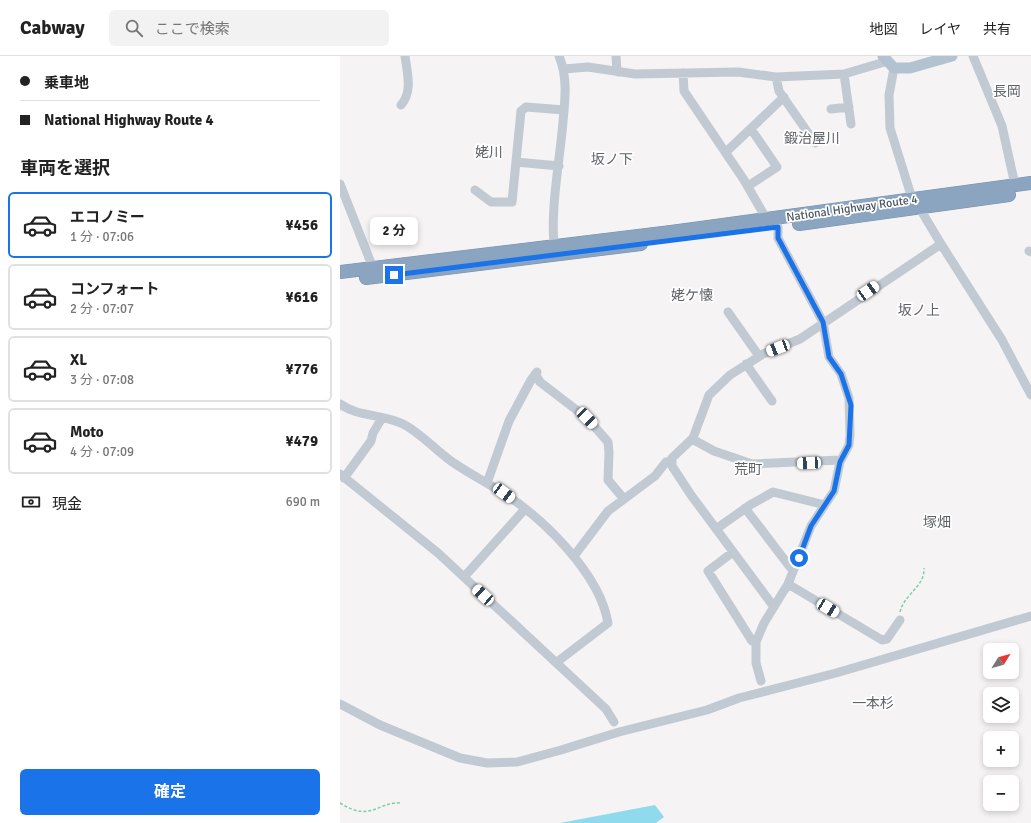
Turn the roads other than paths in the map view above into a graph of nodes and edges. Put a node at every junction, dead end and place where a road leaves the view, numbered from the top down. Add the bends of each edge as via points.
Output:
1 (405, 56) edge
2 (559, 56) edge
3 (616, 56) edge
4 (952, 56) edge
5 (973, 56) edge
6 (888, 62) edge
7 (564, 68) junction
8 (617, 72) junction
9 (683, 73) junction
10 (844, 74) junction
11 (776, 77) junction
12 (784, 97) junction
13 (401, 105) dead end
14 (848, 107) junction
15 (831, 109) dead end
16 (564, 110) junction
17 (851, 124) dead end
18 (751, 128) junction
19 (815, 143) dead end
20 (726, 152) junction
21 (516, 162) junction
22 (559, 166) junction
23 (1031, 183) edge
24 (340, 184) edge
25 (1016, 185) junction
26 (748, 186) junction
27 (475, 190) dead end
28 (1031, 192) edge
29 (916, 204) junction
30 (764, 220) junction
31 (778, 227) junction
32 (941, 244) junction
33 (555, 250) junction
34 (374, 268) junction
35 (340, 272) edge
36 (340, 281) edge
37 (728, 312) dead end
38 (823, 322) junction
39 (759, 356) junction
40 (746, 364) junction
41 (1031, 395) edge
42 (772, 401) dead end
43 (340, 404) edge
44 (382, 418) junction
45 (692, 439) junction
46 (840, 460) junction
47 (672, 461) junction
48 (342, 476) edge
49 (487, 483) junction
50 (624, 499) junction
51 (825, 505) junction
52 (744, 508) junction
53 (525, 509) junction
54 (716, 529) junction
55 (733, 552) junction
56 (574, 556) junction
57 (794, 569) junction
58 (464, 577) junction
59 (788, 584) junction
60 (774, 607) junction
61 (1031, 616) edge
62 (900, 620) road end
63 (756, 642) junction
64 (557, 662) junction
65 (761, 681) dead end
66 (340, 704) edge
67 (614, 722) dead end

1 - 13 street via 408,90
2 - 7 street
3 - 8 street
4 - 6 main road via 922,65
5 - 25 street via 1002,126
6 - 10 street
6 - 29 street via 890,128
7 - 8 street via 588,67
7 - 16 street
8 - 9 street
9 - 11 street via 738,72
9 - 20 street via 684,91
10 - 11 street
10 - 14 street
11 - 12 street
12 - 18 street
12 - 19 street
14 - 15 street
14 - 17 street
16 - 21 street via 526,107 521,111
16 - 22 street
18 - 20 street
18 - 26 street via 777,167
20 - 26 street
21 - 22 street
21 - 27 street via 512,202 491,202
22 - 33 street
23 - 25 highway, National Highway Route 4
24 - 34 street
25 - 29 highway, National Highway Route 4
26 - 30 street via 763,213
28 - 29 highway, National Highway Route 4
29 - 30 highway, National Highway Route 4
29 - 31 highway, National Highway Route 4
29 - 32 street
30 - 33 highway, National Highway Route 4
31 - 33 highway, National Highway Route 4
31 - 38 street via 778,238
32 - 38 street
32 - 41 street via 1002,340
33 - 34 highway, National Highway Route 4
33 - 36 highway, National Highway Route 4
34 - 35 highway, National Highway Route 4
37 - 39 street
38 - 39 street via 793,343
38 - 46 street via 829,357 841,374 851,405 849,445
39 - 40 street
40 - 42 street
40 - 45 street via 709,394
43 - 44 street via 350,411
44 - 48 street via 371,441
44 - 49 street via 394,420 410,428 451,462
45 - 46 street via 714,451 752,464
45 - 47 street via 672,458
46 - 51 street via 834,491
47 - 50 street via 666,462 655,476
47 - 54 street via 672,466
48 - 58 street
49 - 50 street via 509,421 536,373 540,382 587,418 608,442 608,480
49 - 53 street
50 - 56 street via 608,512
51 - 52 street via 772,492
51 - 57 street via 811,526
52 - 54 street
52 - 57 street
53 - 56 street
53 - 58 street
54 - 55 street
55 - 60 street
55 - 63 street via 708,571 752,641
56 - 64 street via 598,595 607,625
57 - 59 street
58 - 64 street
59 - 60 street
59 - 62 street via 882,640 887,639
60 - 63 street
61 - 66 street via 517,762 488,763 460,758 380,725
63 - 65 street via 756,662
64 - 67 street via 606,709

